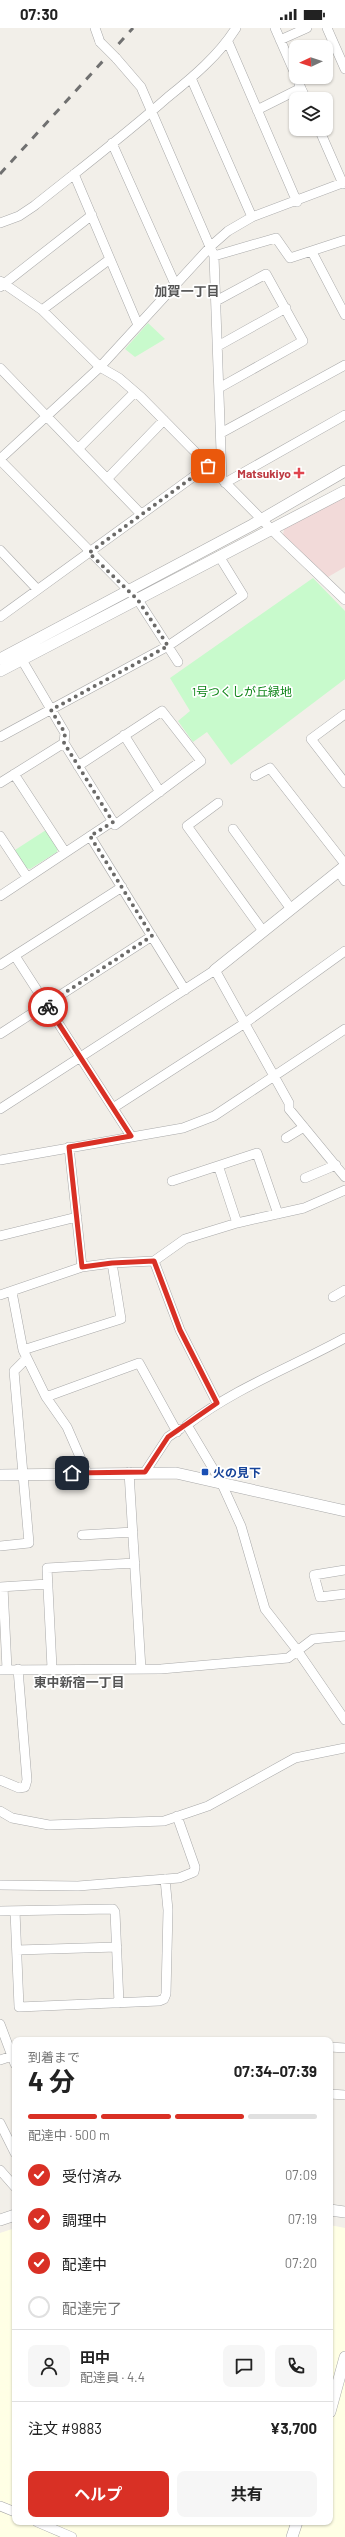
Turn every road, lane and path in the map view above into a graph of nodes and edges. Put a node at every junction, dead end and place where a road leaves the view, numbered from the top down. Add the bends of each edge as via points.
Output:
1 (95, 28) edge
2 (236, 28) edge
3 (275, 28) edge
4 (307, 28) edge
5 (327, 28) edge
6 (280, 40) junction
7 (228, 42) junction
8 (289, 61) edge
9 (345, 69) edge
10 (191, 78) junction
11 (299, 84) edge
12 (301, 88) junction
13 (303, 92) edge
14 (257, 110) junction
15 (152, 112) junction
16 (322, 136) edge
17 (112, 143) junction
18 (74, 174) junction
19 (344, 183) edge
20 (297, 202) junction
21 (92, 215) junction
22 (252, 217) junction
23 (0, 224) edge
24 (345, 240) edge
25 (211, 246) junction
26 (312, 252) junction
27 (214, 256) junction
28 (110, 259) junction
29 (1, 284) edge
30 (175, 284) junction
31 (216, 301) junction
32 (286, 308) junction
33 (42, 310) junction
34 (345, 315) edge
35 (138, 325) junction
36 (218, 346) junction
37 (345, 365) edge
38 (100, 367) junction
39 (0, 368) edge
40 (219, 388) junction
41 (135, 392) junction
42 (345, 415) edge
43 (46, 416) junction
44 (164, 420) junction
45 (221, 433) junction
46 (78, 449) junction
47 (0, 460) edge
48 (208, 466) junction
49 (345, 471) edge
50 (107, 479) junction
51 (223, 481) junction
52 (345, 491) edge
53 (141, 514) junction
54 (261, 519) junction
55 (271, 529) junction
56 (0, 550) edge
57 (89, 553) junction
58 (219, 556) junction
59 (37, 589) junction
60 (128, 592) junction
61 (344, 598) edge
62 (138, 600) junction
63 (0, 617) edge
64 (168, 646) junction
65 (9, 657) edge
66 (178, 662) dead end
67 (0, 671) edge
68 (51, 710) junction
69 (345, 714) edge
70 (124, 735) junction
71 (0, 738) edge
72 (64, 743) junction
73 (78, 766) junction
74 (14, 774) junction
75 (255, 776) dead end
76 (0, 783) edge
77 (345, 783) edge
78 (160, 792) junction
79 (218, 803) dead end
80 (113, 822) junction
81 (232, 829) dead end
82 (0, 836) edge
83 (90, 836) junction
84 (65, 852) junction
85 (344, 871) edge
86 (27, 877) junction
87 (122, 887) junction
88 (0, 896) edge
89 (291, 909) junction
90 (263, 931) junction
91 (152, 936) junction
92 (345, 951) edge
93 (15, 956) junction
94 (0, 965) edge
95 (215, 970) junction
96 (185, 990) junction
97 (46, 1005) junction
98 (245, 1023) junction
99 (345, 1029) edge
100 (0, 1034) edge
101 (80, 1057) junction
102 (274, 1076) junction
103 (113, 1108) junction
104 (0, 1109) edge
105 (304, 1127) junction
106 (131, 1136) junction
107 (286, 1138) dead end
108 (69, 1147) junction
109 (0, 1160) edge
110 (340, 1167) edge
111 (219, 1168) junction
112 (345, 1177) edge
113 (305, 1178) dead end
114 (172, 1181) dead end
115 (343, 1194) edge
116 (278, 1214) junction
117 (77, 1217) junction
118 (237, 1223) junction
119 (0, 1236) edge
120 (154, 1261) junction
121 (112, 1263) junction
122 (82, 1267) junction
123 (345, 1290) edge
124 (12, 1292) junction
125 (0, 1295) edge
126 (333, 1297) dead end
127 (345, 1338) edge
128 (24, 1355) junction
129 (46, 1397) junction
130 (217, 1403) junction
131 (186, 1425) junction
132 (177, 1432) junction
133 (129, 1472) junction
134 (145, 1472) junction
135 (87, 1473) junction
136 (24, 1474) junction
137 (0, 1475) edge
138 (221, 1482) junction
139 (345, 1511) edge
140 (133, 1532) junction
141 (82, 1535) dead end
142 (0, 1546) edge
143 (135, 1563) junction
144 (345, 1570) edge
145 (48, 1584) junction
146 (2, 1587) edge
147 (345, 1594) edge
148 (345, 1636) edge
149 (297, 1650) junction
150 (52, 1668) junction
151 (18, 1669) junction
152 (141, 1669) junction
153 (4, 1670) edge
154 (345, 1720) edge
155 (345, 1748) edge
156 (0, 1780) edge
157 (0, 1811) edge
158 (177, 1816) junction
159 (166, 1879) junction
160 (0, 1885) edge
161 (15, 1910) junction
162 (0, 1911) edge
163 (117, 1946) junction
164 (17, 1950) junction
165 (119, 2003) junction
166 (0, 2024) edge
167 (333, 2047) edge
168 (345, 2048) edge
169 (12, 2057) edge
170 (0, 2060) edge
171 (12, 2060) edge
172 (333, 2094) edge
173 (345, 2095) edge
174 (0, 2123) edge
175 (12, 2147) edge
176 (0, 2170) edge
177 (12, 2184) edge
178 (333, 2210) edge
179 (345, 2212) edge
180 (12, 2216) edge
181 (0, 2220) edge
182 (345, 2357) edge
183 (333, 2401) edge
184 (0, 2506) edge
185 (12, 2511) edge
186 (44, 2525) edge
187 (296, 2525) edge
188 (72, 2537) edge
189 (292, 2537) edge

1 - 15 street, bridge via 100,42 140,86
2 - 7 street
3 - 6 street
4 - 6 street
5 - 9 street
6 - 8 street
7 - 10 street
7 - 14 street
10 - 15 street
10 - 22 street
11 - 12 street
12 - 13 street
12 - 14 street
14 - 20 street
15 - 17 street
15 - 25 street
16 - 19 street
17 - 18 street
17 - 30 street
18 - 21 street
18 - 23 street via 24,213
19 - 20 street
20 - 22 street
21 - 28 street
21 - 29 street
22 - 25 street via 228,231
24 - 26 street
25 - 27 street
25 - 30 street
26 - 27 street via 290,258 276,238
26 - 34 street
27 - 31 street
28 - 33 street
28 - 35 street
29 - 33 street
30 - 35 street
31 - 32 street via 266,274
31 - 36 street
32 - 36 street
32 - 40 street via 303,341
33 - 38 street
35 - 38 street
36 - 40 street
37 - 45 street
38 - 41 street
38 - 43 street
39 - 43 street
40 - 45 street
41 - 44 street
41 - 46 street
42 - 51 street
43 - 46 street
43 - 47 street
44 - 48 street
44 - 50 street
45 - 51 street
46 - 50 street
47 - 57 street
48 - 51 street
48 - 53 street
49 - 54 street
50 - 53 street
51 - 54 street
52 - 55 street
53 - 57 street
54 - 55 street
54 - 60 street
55 - 58 street
55 - 61 street
56 - 59 street
57 - 59 street
57 - 60 street
58 - 62 street
58 - 64 street via 244,595
59 - 63 street
60 - 62 street
60 - 65 street
62 - 64 street
62 - 65 street
64 - 66 street
64 - 68 street
65 - 67 street
65 - 68 street
68 - 71 street
68 - 72 street via 65,733
69 - 77 street via 311,739
70 - 73 street
70 - 78 street
70 - 78 street via 162,711 201,761
72 - 73 street
72 - 74 street
73 - 80 street
74 - 76 street
74 - 84 street
75 - 85 street via 270,768
78 - 80 street via 115,825
79 - 90 street via 187,826
80 - 83 street
81 - 89 street
82 - 86 street
83 - 84 street
83 - 87 street
84 - 86 street
85 - 89 street
86 - 88 street
87 - 91 street
87 - 93 street
89 - 90 street
90 - 95 street
91 - 96 street
91 - 97 street
92 - 98 street
93 - 94 street
93 - 97 street
95 - 96 street
95 - 98 street
96 - 101 street
97 - 100 street
97 - 101 street
98 - 102 street
98 - 103 street
99 - 102 street
101 - 103 street
101 - 104 street
102 - 105 street via 290,1109
102 - 106 street via 214,1116 183,1128
103 - 106 street
105 - 107 street
105 - 110 street
106 - 108 street
108 - 109 street
108 - 117 street
110 - 112 street
110 - 113 street
111 - 114 street
111 - 116 street via 257,1153
111 - 118 street
115 - 116 street
116 - 118 street
117 - 119 street
117 - 122 street
118 - 120 street via 185,1239
120 - 121 street
120 - 130 street via 180,1330
121 - 122 street
121 - 128 street via 121,1319
122 - 124 street
123 - 126 street
124 - 125 street
124 - 128 street
127 - 130 street
128 - 129 street
128 - 136 street via 14,1371
129 - 132 street via 139,1363
129 - 135 street via 66,1427
130 - 131 street
131 - 132 street
131 - 138 street
132 - 134 street via 168,1437
133 - 134 street
133 - 135 street
133 - 140 street
134 - 138 street via 176,1473
135 - 136 street
136 - 137 street
136 - 142 street via 29,1543
138 - 139 street
138 - 149 street via 241,1526 265,1609
140 - 141 street
140 - 143 street
143 - 145 street via 47,1568
143 - 152 street
144 - 147 street via 314,1575 320,1597
145 - 146 street
145 - 150 street
146 - 153 street
148 - 149 street via 313,1639
149 - 152 street via 288,1658
149 - 154 street
150 - 151 street
150 - 152 street
151 - 153 street
151 - 156 street via 27,1780 24,1787 19,1788
155 - 158 street via 295,1758 208,1806
157 - 158 street via 12,1818 48,1825 164,1821
158 - 159 street via 196,1867 194,1872
159 - 160 street via 78,1886
159 - 165 street via 168,1910 164,1999
161 - 162 street
161 - 163 street via 113,1908
161 - 164 street
163 - 164 street
163 - 165 street
164 - 165 street via 19,2007
166 - 169 street
167 - 168 street
170 - 171 street
172 - 173 street
174 - 175 street
176 - 177 street
178 - 179 street
180 - 181 street
182 - 183 street
184 - 185 street
186 - 188 street
187 - 189 street

